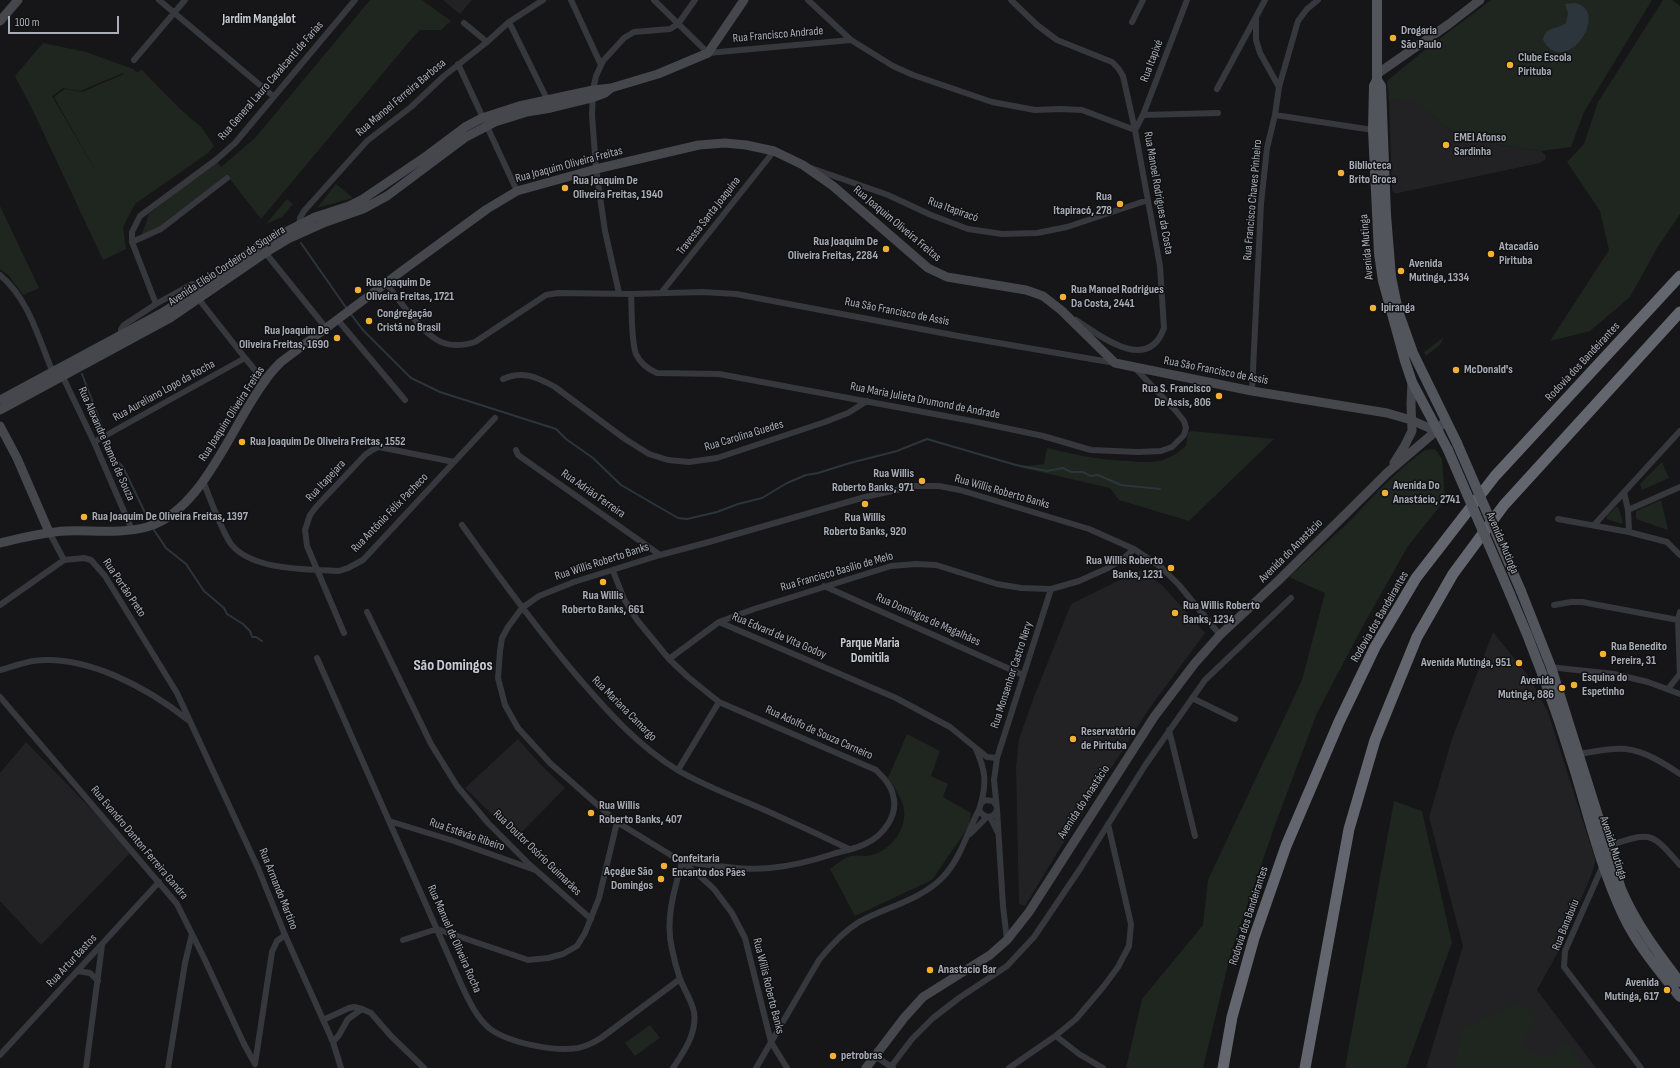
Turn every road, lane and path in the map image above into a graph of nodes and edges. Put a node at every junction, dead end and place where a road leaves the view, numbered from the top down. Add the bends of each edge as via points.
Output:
1 (18, 0) edge
2 (159, 0) edge
3 (185, 0) edge
4 (355, 0) edge
5 (543, 0) edge
6 (571, 0) edge
7 (654, 0) edge
8 (695, 0) edge
9 (744, 0) edge
10 (808, 0) edge
11 (1011, 0) edge
12 (1022, 0) edge
13 (1143, 0) edge
14 (1187, 0) edge
15 (1264, 0) edge
16 (1318, 0) edge
17 (1377, 0) edge
18 (1480, 0) edge
19 (1016, 5) junction
20 (174, 13) junction
21 (1256, 16) junction
22 (0, 21) edge
23 (509, 22) junction
24 (1132, 22) dead end
25 (464, 23) dead end
26 (678, 24) junction
27 (851, 40) junction
28 (486, 42) junction
29 (708, 53) junction
30 (134, 60) dead end
31 (458, 64) junction
32 (601, 65) junction
33 (1377, 77) junction
34 (1279, 87) junction
35 (1216, 89) dead end
36 (592, 94) junction
37 (272, 96) junction
38 (550, 104) junction
39 (1218, 113) dead end
40 (1143, 115) junction
41 (1275, 115) junction
42 (484, 122) junction
43 (1135, 130) junction
44 (1374, 130) junction
45 (774, 152) junction
46 (803, 165) junction
47 (596, 169) junction
48 (227, 178) dead end
49 (517, 191) junction
50 (1148, 200) junction
51 (300, 229) junction
52 (132, 242) junction
53 (263, 249) junction
54 (0, 275) edge
55 (1680, 276) edge
56 (386, 283) junction
57 (203, 286) junction
58 (619, 293) junction
59 (661, 293) junction
60 (632, 294) junction
61 (196, 296) junction
62 (156, 304) junction
63 (1061, 310) junction
64 (1680, 312) edge
65 (341, 317) junction
66 (326, 328) junction
67 (121, 335) junction
68 (245, 358) junction
69 (1115, 363) junction
70 (1134, 367) junction
71 (58, 374) junction
72 (503, 379) dead end
73 (264, 381) junction
74 (1412, 382) junction
75 (1252, 391) junction
76 (0, 400) edge
77 (405, 400) dead end
78 (1435, 400) junction
79 (867, 401) junction
80 (0, 410) edge
81 (495, 418) dead end
82 (1411, 420) junction
83 (1446, 420) junction
84 (0, 426) edge
85 (1436, 431) junction
86 (1680, 431) edge
87 (96, 441) junction
88 (516, 450) dead end
89 (454, 462) junction
90 (1387, 473) junction
91 (203, 481) junction
92 (1680, 487) edge
93 (1624, 492) junction
94 (1628, 510) junction
95 (1558, 519) dead end
96 (462, 525) dead end
97 (1594, 525) junction
98 (135, 529) junction
99 (48, 532) junction
100 (1629, 532) junction
101 (0, 543) edge
102 (1134, 549) junction
103 (660, 555) junction
104 (1680, 555) edge
105 (64, 560) junction
106 (317, 569) junction
107 (613, 571) junction
108 (824, 586) junction
109 (1051, 589) junction
110 (1291, 598) dead end
111 (1554, 605) dead end
112 (0, 606) edge
113 (522, 608) junction
114 (367, 612) dead end
115 (1680, 612) edge
116 (1678, 620) junction
117 (719, 622) junction
118 (344, 632) dead end
119 (1220, 635) junction
120 (318, 658) dead end
121 (669, 659) junction
122 (1551, 667) junction
123 (1540, 668) junction
124 (0, 670) edge
125 (1023, 675) junction
126 (1680, 675) edge
127 (1668, 689) junction
128 (177, 693) junction
129 (1680, 694) edge
130 (0, 697) edge
131 (1192, 698) junction
132 (719, 702) junction
133 (169, 705) junction
134 (1235, 719) dead end
135 (189, 721) junction
136 (1169, 730) junction
137 (1565, 741) junction
138 (976, 749) junction
139 (1579, 754) junction
140 (997, 758) junction
141 (995, 768) junction
142 (678, 770) junction
143 (1680, 774) edge
144 (985, 778) junction
145 (981, 803) junction
146 (996, 807) junction
147 (980, 810) junction
148 (988, 817) junction
149 (389, 820) junction
150 (617, 822) junction
151 (1108, 824) junction
152 (998, 835) junction
153 (1195, 836) dead end
154 (968, 837) junction
155 (1608, 846) junction
156 (849, 849) junction
157 (682, 862) junction
158 (1603, 864) junction
159 (1680, 865) edge
160 (538, 872) junction
161 (159, 882) junction
162 (590, 919) junction
163 (437, 929) junction
164 (192, 934) junction
165 (285, 935) junction
166 (403, 940) dead end
167 (1007, 940) junction
168 (102, 945) junction
169 (77, 971) junction
170 (680, 979) junction
171 (98, 981) junction
172 (1680, 982) edge
173 (1680, 997) edge
174 (362, 1009) junction
175 (323, 1020) junction
176 (1056, 1036) junction
177 (333, 1042) junction
178 (770, 1042) junction
179 (0, 1054) edge
180 (874, 1056) junction
181 (338, 1060) junction
182 (255, 1066) edge
183 (86, 1068) edge
184 (168, 1068) edge
185 (336, 1068) edge
186 (341, 1068) edge
187 (424, 1068) edge
188 (673, 1068) edge
189 (756, 1068) edge
190 (787, 1068) edge
191 (866, 1068) edge
192 (891, 1068) edge
193 (1009, 1068) edge
194 (1103, 1068) edge
195 (1223, 1068) edge
196 (1304, 1068) edge
197 (1641, 1068) edge

1 - 22 main road
2 - 20 street
3 - 20 street
4 - 37 street, Rua General Lauro Cavalcanti de Farias
5 - 23 street, Rua Manoel Ferreira Barbosa
6 - 32 street
7 - 26 street
8 - 26 street
9 - 29 main road
10 - 27 street
11 - 19 street, Rua Manoel Rodrigues da Costa
12 - 19 street
13 - 24 street
14 - 40 street, Rua Itapixé
15 - 21 street
16 - 34 street, Rua Francisco Chaves Pinheiro via 1306,9 1298,21
17 - 33 main road, Avenida Mutinga
18 - 33 main road via 1388,66
19 - 43 street, Rua Manoel Rodrigues da Costa via 1036,26 1057,40 1112,62 1118,68 1123,76
20 - 30 street
20 - 37 street
21 - 34 street via 1256,40 1260,53
21 - 35 street
23 - 28 street, Rua Manoel Ferreira Barbosa
23 - 38 street
25 - 28 street
26 - 29 street
26 - 32 street via 664,30 629,34
27 - 29 street, Rua Francisco Andrade
27 - 43 street via 913,75 992,102 1035,110 1082,110
28 - 31 street, Rua Manoel Ferreira Barbosa
29 - 36 main road, Avenida Elísio Cordeiro de Siqueira via 658,74
31 - 42 street
31 - 51 street, Rua Manoel Ferreira Barbosa via 411,107 366,141 304,211 300,218
32 - 36 street
33 - 44 main road, Avenida Mutinga via 1374,86
33 - 78 main road, Avenida Mutinga via 1381,86 1391,277 1408,340
34 - 41 street, Rua Francisco Chaves Pinheiro
36 - 38 main road, Avenida Elísio Cordeiro de Siqueira
36 - 47 street
37 - 52 street, Rua General Lauro Cavalcanti de Farias via 235,143 211,164 140,216 132,232
38 - 42 main road, Avenida Elísio Cordeiro de Siqueira via 519,106
39 - 40 street
40 - 43 street, Rua Itapixé
41 - 44 street
41 - 75 street, Rua Francisco Chaves Pinheiro via 1267,148 1261,204
42 - 49 street
42 - 51 main road, Avenida Elísio Cordeiro de Siqueira via 465,127 364,199 315,217
43 - 50 street, Rua Manoel Rodrigues da Costa
44 - 74 main road, Avenida Mutinga via 1379,253 1383,281
45 - 46 main road, Rua Joaquim Oliveira Freitas
45 - 47 main road, Rua Joaquim Oliveira Freitas via 725,143 699,145
45 - 59 street, Travessa Santa Joaquina
46 - 50 street, Rua Itapiracó via 888,195 968,229 1002,234 1037,233 1067,227
46 - 63 main road, Rua Joaquim Oliveira Freitas via 833,186 928,268 946,277 1026,290 1043,296
47 - 49 main road, Rua Joaquim Oliveira Freitas
47 - 58 street via 605,231
48 - 52 street via 161,228
49 - 56 main road, Rua Joaquim Oliveira Freitas via 487,209
50 - 63 street, Rua Manoel Rodrigues da Costa via 1160,266 1164,328 1162,335 1147,349 1135,350 1109,343
51 - 53 main road, Avenida Elísio Cordeiro de Siqueira
52 - 62 street
53 - 57 main road, Avenida Elísio Cordeiro de Siqueira
53 - 61 main road, Avenida Elísio Cordeiro de Siqueira
53 - 66 street
54 - 71 street, Rua Alexandre Ramos de Souza via 19,296
55 - 195 highway, Rodovia dos Bandeirantes via 1495,476 1416,578 1375,647 1339,722 1286,846 1254,938 1232,1017
56 - 58 street, Rua São Francisco de Assis via 415,320 434,339 456,345 475,342 546,295
56 - 65 main road, Rua Joaquim Oliveira Freitas
57 - 61 main road, Avenida Elísio Cordeiro de Siqueira
57 - 62 street via 192,284
58 - 60 street, Rua São Francisco de Assis
59 - 60 street, Rua São Francisco de Assis
59 - 69 street, Rua São Francisco de Assis via 736,294
60 - 79 street, Rua Maria Julieta Drumond de Andrade via 636,354 648,368 657,373 719,374
61 - 67 main road, Avenida Elísio Cordeiro de Siqueira
61 - 68 street
61 - 71 main road, Avenida Elísio Cordeiro de Siqueira via 170,318
62 - 67 street via 124,325 120,330
63 - 69 main road, Rua Joaquim Oliveira Freitas
64 - 196 highway via 1504,505 1453,574 1417,637 1375,740 1349,829
65 - 66 main road, Rua Joaquim Oliveira Freitas
65 - 77 street
66 - 73 main road, Rua Joaquim Oliveira Freitas via 280,362
67 - 71 main road, Avenida Elísio Cordeiro de Siqueira
68 - 73 street
68 - 87 street, Rua Aureliano Lopo da Rocha
69 - 70 main road, Rua São Francisco de Assis
70 - 75 main road, Rua São Francisco de Assis
70 - 79 street, Rua Maria Julieta Drumond de Andrade via 1184,421 1184,435 1172,447 1161,451 1138,452 1091,450 1022,432
71 - 76 main road, Avenida Elísio Cordeiro de Siqueira
71 - 80 main road, Avenida Elísio Cordeiro de Siqueira
71 - 87 street, Rua Alexandre Ramos de Souza
72 - 79 street, Rua Carolina Guedes via 522,374 543,380 649,454 668,460 689,462 717,458 825,422 848,413
73 - 91 main road, Rua Joaquim Oliveira Freitas
74 - 78 main road via 1422,384
74 - 82 main road, Avenida do Anastácio
74 - 85 main road, Avenida Mutinga
75 - 82 main road, Rua São Francisco de Assis via 1386,413
78 - 83 main road, Avenida Mutinga
81 - 89 street, Rua Antônio Félix Pacheco
82 - 85 main road, Rua São Francisco de Assis
82 - 90 main road, Avenida do Anastácio via 1411,436
83 - 85 main road, Avenida do Anastácio
83 - 122 main road, Avenida Mutinga, bridge via 1521,591
84 - 99 main road via 17,458
85 - 90 main road, Avenida do Anastácio
85 - 123 main road, Avenida Mutinga, bridge via 1448,450
86 - 93 street
87 - 98 street, Rua Alexandre Ramos de Souza
88 - 103 street, Rua Adrião Ferreira via 518,455
89 - 106 street, Rua Antônio Félix Pacheco via 363,560 339,571
89 - 106 street, Rua Itapejara via 384,447 372,450 310,515 306,530 307,546
90 - 119 main road, Avenida do Anastácio
91 - 98 main road, Rua Joaquim Oliveira Freitas via 179,509 160,522
91 - 106 street, Rua Antônio Félix Pacheco via 225,532 237,550 247,557 267,564
92 - 94 street
93 - 94 street
93 - 97 street
94 - 100 street
95 - 97 street
96 - 113 street, Rua Mariana Camargo
97 - 100 street
98 - 99 main road, Rua Joaquim Oliveira Freitas
99 - 101 main road, Rua Joaquim Oliveira Freitas
99 - 105 street
100 - 104 street via 1667,542
102 - 103 street, Rua Willis Roberto Banks via 1089,529 960,490 939,486 914,486 865,497
102 - 109 street, Rua Francisco Basílio de Melo via 1108,568 1079,581
102 - 119 street, Rua Willis Roberto Banks via 1161,567 1179,585
103 - 107 street, Rua Willis Roberto Banks
105 - 112 street, Rua Portão Preto
105 - 128 street, Rua Portão Preto via 84,558 94,562
106 - 118 street, Rua Itapejara
107 - 113 street, Rua Willis Roberto Banks via 574,582 539,596
107 - 121 street, Rua Adolfo de Souza Carneiro via 624,599 637,620
108 - 109 street, Rua Francisco Basílio de Melo via 891,566 916,564 936,565 997,584
108 - 117 street, Rua Francisco Basílio de Melo
108 - 125 street, Rua Domingos de Magalhães
109 - 125 street, Rua Monsenhor Castro Nery
110 - 131 street via 1205,680
111 - 116 street via 1582,602
113 - 142 street, Rua Mariana Camargo via 601,703 652,753
113 - 150 street, Rua Willis Roberto Banks via 502,638 498,678 505,705 518,728 550,763
114 - 160 street, Rua Doutor Osório Guimarães via 431,744 457,786 488,823
115 - 116 street
116 - 126 street
117 - 121 street, Rua Francisco Basílio de Melo
117 - 138 street, Rua Edvard de Vita Godoy via 896,698 950,727
119 - 167 main road, Avenida do Anastácio via 1154,716 1029,912
120 - 149 street, Rua Manuel de Oliveira Rocha
121 - 132 street, Rua Adolfo de Souza Carneiro
122 - 123 street
122 - 127 street via 1614,674
122 - 139 main road, Avenida Mutinga
123 - 137 main road, Avenida Mutinga
124 - 133 street via 34,661 77,664 136,685
125 - 140 street, Rua Monsenhor Castro Nery
126 - 127 street
127 - 129 street
128 - 133 street via 176,699
128 - 135 street, Rua Portão Preto
130 - 161 street, Rua Evandro Danton Ferreira Gandra
131 - 134 street
131 - 136 street
132 - 142 street
132 - 156 street, Rua Adolfo de Souza Carneiro via 876,770 886,780 893,795 894,813 873,839
133 - 135 street
135 - 165 street, Rua Armando Martino via 258,868
136 - 151 street
136 - 153 street
137 - 139 street
137 - 158 main road, Avenida Mutinga
138 - 140 street, Rua Edvard de Vita Godoy via 987,757
138 - 144 street, Rua Edvard de Vita Godoy via 984,768
139 - 143 street via 1627,749 1664,764
139 - 155 main road, Avenida Mutinga
140 - 141 street, Rua Monsenhor Castro Nery
141 - 144 street
141 - 146 street, Rua Monsenhor Castro Nery
142 - 156 street, Rua Mariana Camargo
144 - 145 street, Rua Edvard de Vita Godoy
145 - 146 street via 984,800 993,801
145 - 147 street
146 - 148 street via 993,816
146 - 152 street
147 - 148 street
147 - 154 street
148 - 152 street
148 - 154 street
149 - 160 street, Rua Estêvão Ribeiro
149 - 163 street, Rua Manuel de Oliveira Rocha
150 - 157 street, Rua Willis Roberto Banks
150 - 162 street via 609,860
151 - 176 street via 1131,924 1129,946 1104,986 1076,1019
151 - 192 street via 1034,936 1007,966 933,1018 912,1039
152 - 167 street
154 - 178 street via 943,877 925,890 860,922 828,948
155 - 158 street, Rua Banabuiu
155 - 159 street via 1642,836 1652,837 1660,842
155 - 172 main road, Avenida Mutinga via 1628,905 1645,936
156 - 157 street, Rua Adolfo de Souza Carneiro via 798,865 768,869
157 - 170 street via 673,892 669,924
157 - 178 street, Rua Willis Roberto Banks via 714,889 732,913 745,938
158 - 173 main road, Avenida Mutinga via 1623,916 1638,941
158 - 197 street, Rua Banabuiu via 1565,951 1564,967
160 - 162 street, Rua Doutor Osório Guimarães
161 - 164 street, Rua Evandro Danton Ferreira Gandra via 177,904
161 - 168 street, Rua Artur Bastos
162 - 163 street via 577,946 562,954 528,960
163 - 166 street
163 - 170 street, Rua Manuel de Oliveira Rocha via 463,988 483,1022 500,1034 537,1046 567,1049 591,1044
164 - 182 street, Rua Evandro Danton Ferreira Gandra
164 - 184 street
165 - 175 street, Rua Armando Martino
165 - 182 street via 277,941 272,952
167 - 180 main road, Avenida do Anastácio via 990,955 923,997
168 - 169 street, Rua Artur Bastos
168 - 171 street
169 - 171 street via 90,973
169 - 179 street, Rua Artur Bastos
170 - 188 street via 693,1006 695,1019 690,1040
171 - 183 street
174 - 175 street via 348,1008
174 - 177 street via 348,1019
174 - 187 street via 371,1013
175 - 177 street, Rua Armando Martino
176 - 193 street
176 - 194 street
177 - 181 street, Rua Armando Martino
178 - 189 street
178 - 190 street, Rua Willis Roberto Banks
180 - 191 main road, Avenida do Anastácio
180 - 192 street
181 - 185 street
181 - 186 street, Rua Armando Martino

